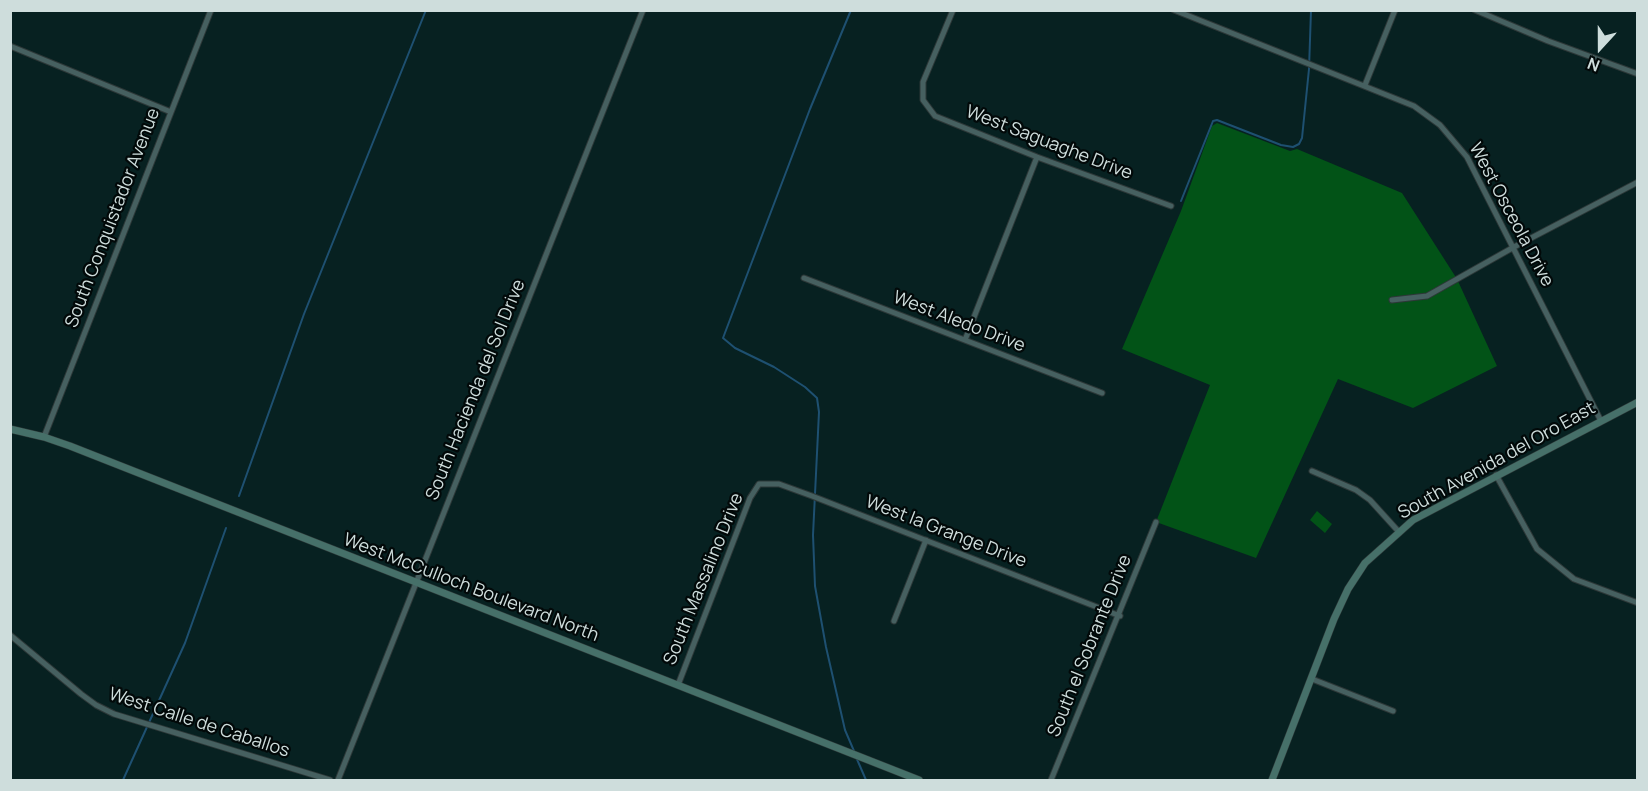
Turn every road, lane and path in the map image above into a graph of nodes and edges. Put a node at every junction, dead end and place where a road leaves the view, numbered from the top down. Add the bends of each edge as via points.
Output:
1 (211, 10) edge
2 (643, 10) edge
3 (953, 10) edge
4 (1174, 10) edge
5 (1395, 10) edge
6 (1475, 10) edge
7 (10, 46) edge
8 (1638, 74) edge
9 (1365, 85) junction
10 (171, 112) junction
11 (1037, 157) junction
12 (1638, 182) edge
13 (1170, 206) dead end
14 (1514, 247) junction
15 (804, 278) dead end
16 (1392, 300) dead end
17 (965, 340) junction
18 (1102, 393) dead end
19 (1638, 402) edge
20 (1601, 421) junction
21 (10, 429) edge
22 (44, 437) junction
23 (1312, 471) dead end
24 (1496, 475) junction
25 (759, 484) joint
26 (1156, 522) dead end
27 (1400, 532) junction
28 (926, 540) junction
29 (416, 583) junction
30 (1638, 603) edge
31 (1120, 616) junction
32 (894, 621) dead end
33 (10, 635) edge
34 (1312, 679) junction
35 (678, 686) junction
36 (1393, 711) dead end
37 (330, 780) edge
38 (338, 780) edge
39 (919, 780) edge
40 (1051, 780) edge
41 (1272, 780) edge

1 - 10 street, South Conquistador Avenue
2 - 29 street, South Hacienda del Sol Drive
3 - 11 street, West Saguaghe Drive via 923,82 922,100 935,116
4 - 9 street, West Osceola Drive
5 - 9 street
6 - 8 street
7 - 10 street
9 - 14 street, West Osceola Drive via 1414,106 1440,125 1467,157
10 - 22 street, South Conquistador Avenue
11 - 13 street, West Saguaghe Drive
11 - 17 street
12 - 14 street
14 - 16 street via 1427,296
14 - 20 street, West Osceola Drive
15 - 17 street, West Aledo Drive
17 - 18 street, West Aledo Drive
19 - 20 main road, South Avenida del Oro East
20 - 24 main road, South Avenida del Oro East
21 - 22 main road, West McCulloch Boulevard North
22 - 29 main road, West McCulloch Boulevard North
23 - 27 street via 1356,490
24 - 27 main road, South Avenida del Oro East via 1413,520
24 - 30 street via 1537,549 1574,579
25 - 28 street, West la Grange Drive via 779,484
25 - 35 street, South Massalino Drive via 750,498
26 - 31 street, South el Sobrante Drive
27 - 34 main road, South Avenida del Oro East via 1365,563 1348,589
28 - 31 street, West la Grange Drive
28 - 32 street
29 - 35 main road, West McCulloch Boulevard North
29 - 38 street, South Hacienda del Sol Drive
31 - 40 street, South el Sobrante Drive
33 - 37 street, West Calle de Caballos via 81,694 114,714
34 - 36 street
34 - 41 main road, South Avenida del Oro East
35 - 39 main road, West McCulloch Boulevard North

